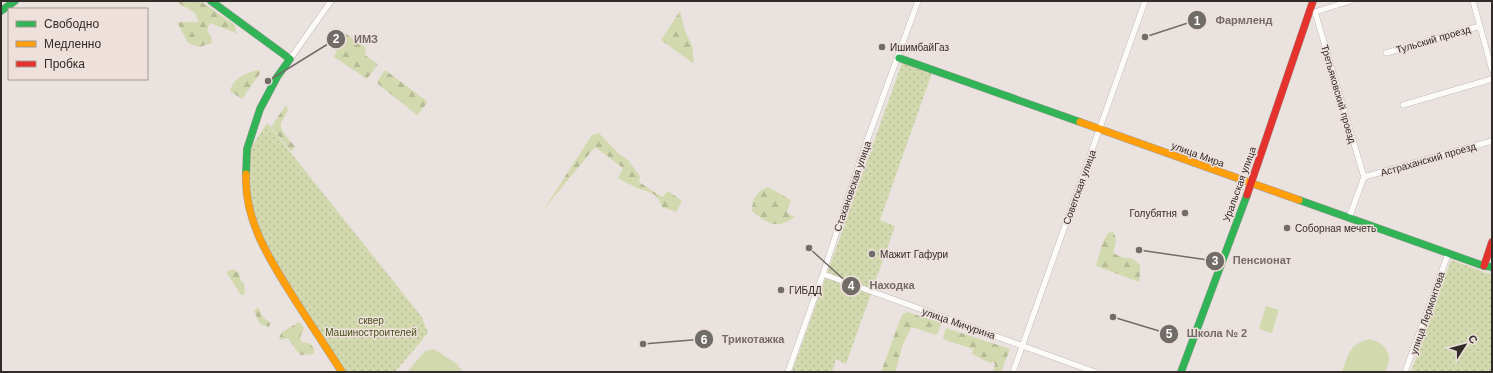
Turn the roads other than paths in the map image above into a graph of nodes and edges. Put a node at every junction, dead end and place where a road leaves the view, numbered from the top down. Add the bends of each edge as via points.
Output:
1 (15, 1) edge
2 (212, 1) edge
3 (331, 1) edge
4 (918, 1) edge
5 (1145, 1) edge
6 (1313, 1) edge
7 (1473, 1) edge
8 (1346, 2) edge
9 (1, 11) edge
10 (1480, 26) junction
11 (1386, 52) dead end
12 (898, 58) junction
13 (290, 59) junction
14 (1492, 70) edge
15 (1492, 78) edge
16 (1403, 105) dead end
17 (1100, 130) junction
18 (1492, 140) edge
19 (1364, 177) junction
20 (1251, 184) junction
21 (1349, 218) junction
22 (1492, 242) edge
23 (1448, 254) junction
24 (1484, 266) junction
25 (1492, 266) edge
26 (823, 274) junction
27 (1022, 345) junction
28 (1087, 371) edge
29 (342, 372) edge
30 (788, 372) edge
31 (1013, 372) edge
32 (1095, 372) edge
33 (1181, 372) edge
34 (1405, 372) edge

1 - 9 street
2 - 13 street
3 - 13 street
4 - 12 street, Стахановская улица
5 - 17 street, Советская улица
6 - 20 street, Уральская улица
7 - 10 street, Тульский проезд
8 - 19 street, Третьяковский проезд via 1315,12
10 - 11 street, Тульский проезд
10 - 14 street, Тульский проезд
12 - 17 street, улица Мира
12 - 26 street, Стахановская улица via 865,146
13 - 29 street via 277,77 260,110 247,149 249,206 269,259
15 - 16 street
17 - 20 street, улица Мира
17 - 27 street, Советская улица
18 - 19 street, Астраханский проезд
19 - 21 street
20 - 21 street, улица Мира
20 - 33 street, Уральская улица
21 - 23 street, улица Мира
22 - 24 street
23 - 24 street, улица Мира
23 - 34 street, улица Лермонтова
24 - 25 street, улица Мира
26 - 27 street, улица Мичурина
26 - 30 street, Стахановская улица
27 - 28 street, улица Мичурина
27 - 31 street, Советская улица
28 - 32 street, улица Мичурина

